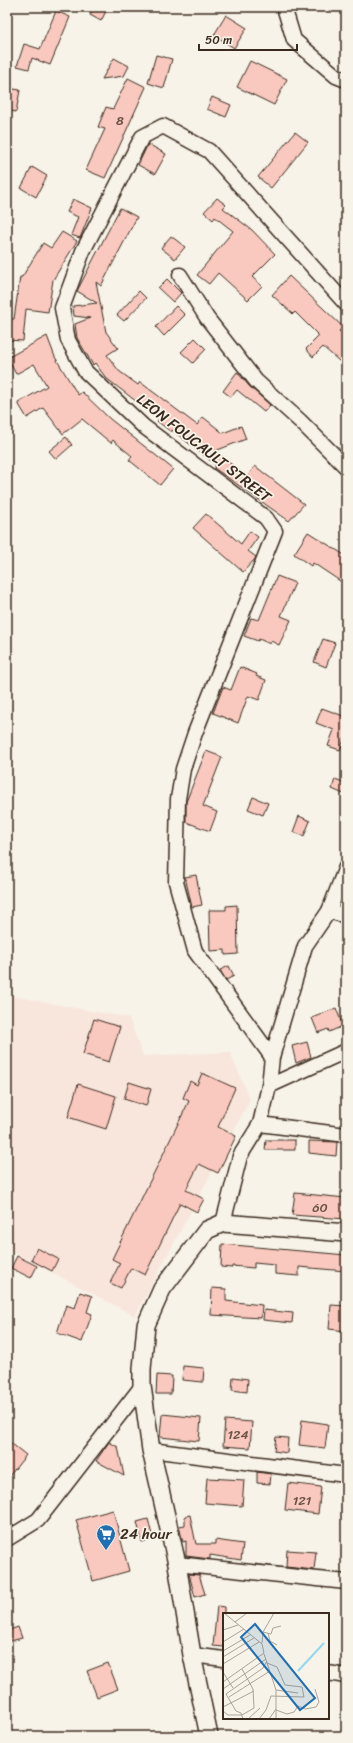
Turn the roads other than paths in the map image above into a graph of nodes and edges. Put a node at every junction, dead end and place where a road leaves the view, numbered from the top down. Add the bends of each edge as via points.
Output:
1 (284, 7) edge
2 (346, 80) edge
3 (180, 275) dead end
4 (346, 304) edge
5 (346, 467) edge
6 (346, 867) edge
7 (329, 911) junction
8 (346, 916) edge
9 (346, 1051) edge
10 (272, 1057) junction
11 (269, 1086) junction
12 (260, 1124) junction
13 (346, 1135) edge
14 (223, 1223) junction
15 (346, 1233) edge
16 (142, 1386) junction
17 (151, 1450) junction
18 (346, 1475) edge
19 (7, 1539) edge
20 (177, 1564) junction
21 (346, 1582) edge
22 (192, 1655) junction
23 (223, 1659) edge
24 (329, 1673) edge
25 (346, 1676) edge
26 (209, 1736) edge

1 - 2 street via 294,40 336,76
3 - 5 street via 206,318 256,381
4 - 10 street, LEON FOUCAULT STREET via 209,151 163,126 142,137 83,251 62,308 68,340 84,371 143,426 266,518 275,531 183,769 178,799 176,882 195,951
6 - 7 street
7 - 8 street
7 - 10 street via 305,946
9 - 11 street
10 - 11 street
11 - 12 street
12 - 13 street
12 - 14 street via 240,1156
14 - 15 main road
14 - 16 main road via 207,1230 162,1289 146,1325
16 - 17 main road
16 - 19 street via 38,1520
17 - 18 street
17 - 20 main road
20 - 21 street
20 - 22 main road
22 - 23 street
22 - 26 main road
24 - 25 street

